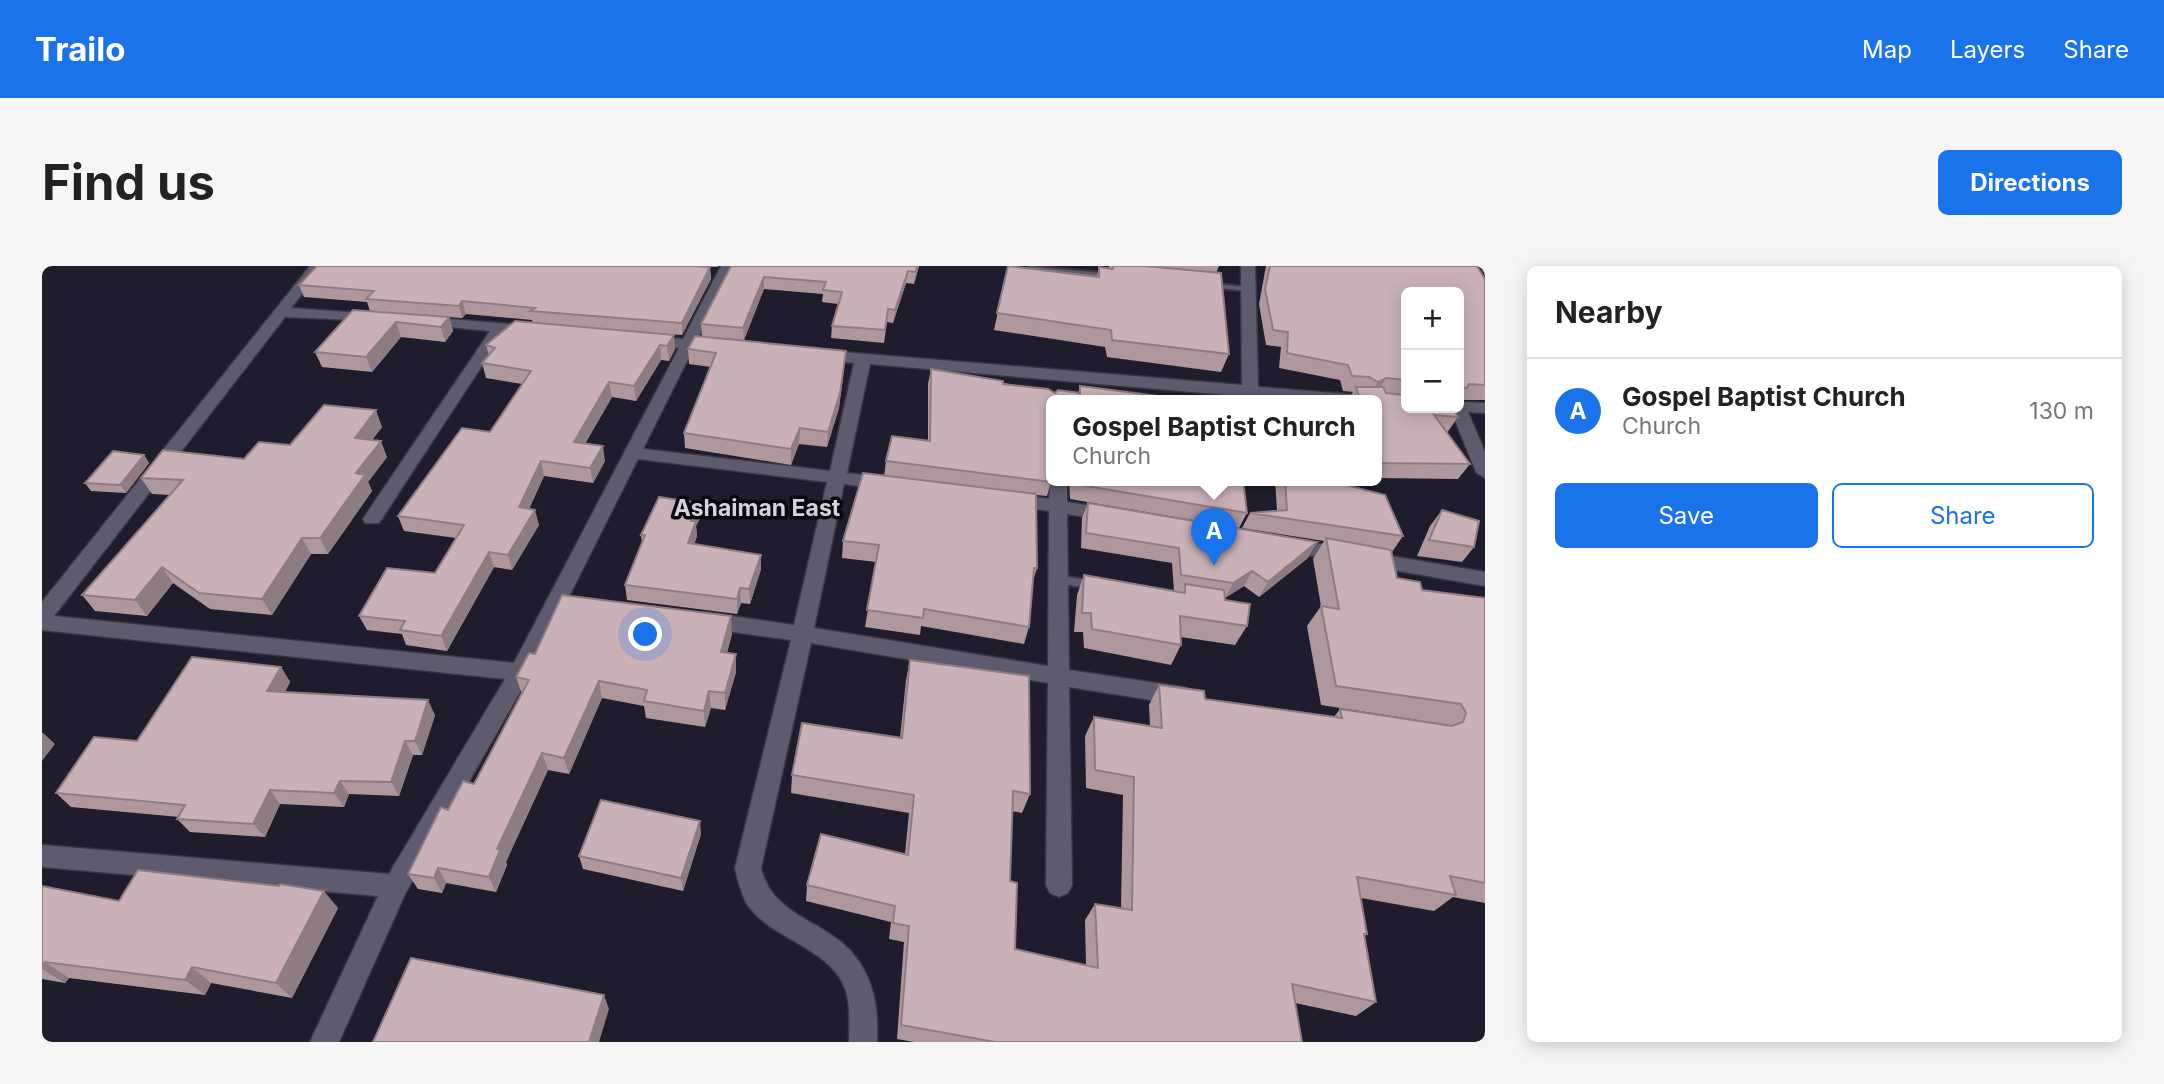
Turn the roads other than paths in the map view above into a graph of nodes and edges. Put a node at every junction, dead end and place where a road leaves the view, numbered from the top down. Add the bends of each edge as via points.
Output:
1 (317, 266) edge
2 (1248, 266) edge
3 (1031, 267) edge
4 (721, 271) edge
5 (1126, 278) edge
6 (1194, 284) edge
7 (1248, 289) junction
8 (282, 312) junction
9 (500, 327) junction
10 (554, 332) edge
11 (635, 339) edge
12 (689, 344) junction
13 (729, 348) edge
14 (796, 354) edge
15 (863, 359) junction
16 (1250, 392) junction
17 (1291, 395) edge
18 (1464, 407) edge
19 (1485, 408) edge
20 (1460, 413) edge
21 (631, 453) junction
22 (1485, 472) edge
23 (835, 477) junction
24 (1058, 486) edge
25 (915, 487) edge
26 (994, 498) edge
27 (1060, 506) junction
28 (1129, 518) edge
29 (372, 519) dead end
30 (1267, 542) edge
31 (1485, 579) edge
32 (1059, 580) junction
33 (1115, 588) edge
34 (556, 601) junction
35 (583, 605) edge
36 (42, 616) edge
37 (680, 617) edge
38 (42, 622) edge
39 (803, 634) junction
40 (520, 672) junction
41 (1058, 678) junction
42 (1206, 700) edge
43 (42, 856) edge
44 (1059, 885) dead end
45 (396, 886) junction
46 (324, 1042) edge
47 (863, 1042) edge

1 - 8 street
2 - 7 street
3 - 5 lane
4 - 12 street
6 - 7 lane
7 - 16 street
8 - 9 street
8 - 36 street
9 - 10 street
9 - 29 street
11 - 12 street
12 - 13 street
12 - 21 street
14 - 15 street
15 - 16 street via 1051,381
15 - 23 street
16 - 17 street
18 - 19 street
20 - 22 street
21 - 23 street
21 - 34 street
23 - 25 street
23 - 39 street
24 - 27 street
26 - 27 street
27 - 28 street
27 - 32 street
30 - 31 street
32 - 33 lane
32 - 41 street
34 - 35 street
34 - 40 street
37 - 39 street
38 - 40 street
39 - 41 street
39 - 47 street via 748,867 754,892 770,912 835,951 855,975 865,1014
40 - 45 street
41 - 42 street
41 - 44 street
43 - 45 street
45 - 46 street

